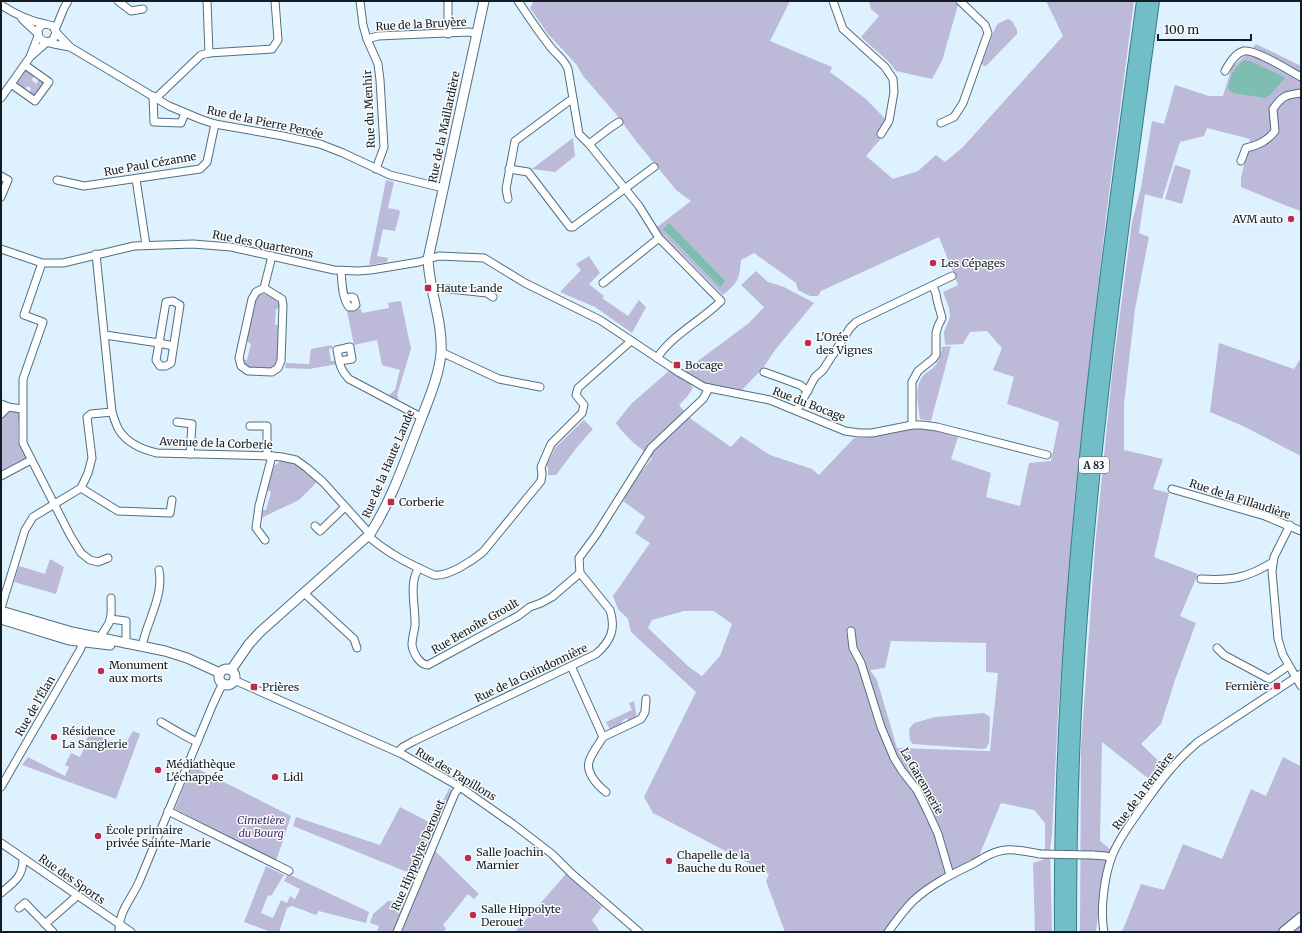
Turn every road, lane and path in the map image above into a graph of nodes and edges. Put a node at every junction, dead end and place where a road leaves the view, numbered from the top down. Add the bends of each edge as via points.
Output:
1 (68, 1) edge
2 (118, 1) edge
3 (207, 1) edge
4 (275, 1) edge
5 (360, 1) edge
6 (448, 1) edge
7 (484, 1) edge
8 (518, 1) edge
9 (833, 1) edge
10 (960, 1) edge
11 (1143, 1) edge
12 (1153, 1) edge
13 (1, 5) edge
14 (64, 8) junction
15 (143, 9) dead end
16 (19, 16) junction
17 (47, 24) junction
18 (55, 31) junction
19 (476, 33) junction
20 (448, 34) junction
21 (38, 35) junction
22 (367, 39) junction
23 (48, 42) junction
24 (70, 47) junction
25 (209, 53) junction
26 (30, 57) junction
27 (25, 64) junction
28 (1225, 71) dead end
29 (1301, 77) edge
30 (11, 84) junction
31 (1301, 93) edge
32 (155, 97) junction
33 (1, 98) edge
34 (573, 100) junction
35 (185, 113) junction
36 (619, 122) dead end
37 (941, 123) dead end
38 (214, 124) junction
39 (881, 134) dead end
40 (589, 144) junction
41 (1241, 161) dead end
42 (654, 167) dead end
43 (376, 169) junction
44 (509, 169) junction
45 (1, 176) edge
46 (136, 179) junction
47 (57, 180) dead end
48 (443, 188) junction
49 (624, 188) junction
50 (1, 197) edge
51 (508, 199) dead end
52 (659, 238) junction
53 (146, 245) junction
54 (1, 249) edge
55 (96, 254) junction
56 (272, 256) junction
57 (428, 259) junction
58 (42, 263) junction
59 (342, 271) junction
60 (952, 276) dead end
61 (603, 282) dead end
62 (1116, 282) junction
63 (933, 286) junction
64 (431, 287) junction
65 (264, 288) junction
66 (493, 297) dead end
67 (345, 298) dead end
68 (105, 335) junction
69 (631, 341) junction
70 (159, 343) junction
71 (173, 346) junction
72 (441, 352) junction
73 (657, 358) junction
74 (339, 361) dead end
75 (764, 372) dead end
76 (540, 387) dead end
77 (709, 388) junction
78 (808, 391) junction
79 (1, 404) edge
80 (8, 406) junction
81 (22, 409) junction
82 (797, 410) junction
83 (112, 412) junction
84 (1, 414) edge
85 (422, 417) junction
86 (177, 422) dead end
87 (912, 425) junction
88 (250, 426) dead end
89 (190, 454) junction
90 (1046, 455) dead end
91 (270, 456) junction
92 (31, 460) junction
93 (1, 476) edge
94 (81, 488) junction
95 (1172, 489) dead end
96 (172, 500) dead end
97 (54, 503) junction
98 (345, 507) junction
99 (1290, 525) junction
100 (315, 526) dead end
101 (1301, 530) edge
102 (369, 535) junction
103 (265, 540) dead end
104 (108, 558) dead end
105 (1273, 562) junction
106 (419, 568) junction
107 (159, 570) dead end
108 (580, 573) junction
109 (1201, 579) dead end
110 (304, 593) junction
111 (111, 598) dead end
112 (1, 608) edge
113 (1, 611) edge
114 (110, 618) junction
115 (1, 619) edge
116 (851, 631) dead end
117 (83, 638) junction
118 (100, 639) junction
119 (126, 644) junction
120 (140, 646) junction
121 (357, 648) dead end
122 (1217, 648) dead end
123 (571, 666) junction
124 (1288, 666) junction
125 (231, 670) junction
126 (220, 673) junction
127 (1298, 676) edge
128 (234, 680) junction
129 (224, 684) junction
130 (1301, 686) edge
131 (646, 699) dead end
132 (161, 722) dead end
133 (603, 737) junction
134 (197, 742) junction
135 (398, 752) junction
136 (3, 778) edge
137 (460, 787) junction
138 (1, 788) edge
139 (606, 792) dead end
140 (168, 811) junction
141 (1, 843) edge
142 (23, 858) junction
143 (1111, 858) junction
144 (289, 871) dead end
145 (950, 875) junction
146 (1, 893) edge
147 (77, 896) junction
148 (19, 908) dead end
149 (1301, 918) edge
150 (45, 924) junction
151 (119, 928) edge
152 (53, 932) edge
153 (130, 932) edge
154 (397, 932) edge
155 (639, 932) edge
156 (888, 932) edge
157 (1061, 932) edge
158 (1070, 932) edge
159 (1075, 932) edge
160 (1104, 932) edge
161 (1284, 932) edge

1 - 14 street
2 - 15 street via 131,11
3 - 25 street
4 - 25 street via 278,40 272,49
5 - 22 street, Rue du Menhir
6 - 20 street
7 - 19 street, Rue de la Maillardière
8 - 34 street via 549,45 566,63
9 - 39 street via 843,29 885,67 893,79 894,92 889,121
10 - 37 street via 985,25 988,33 963,103 954,117
11 - 157 highway, A 83 via 1092,397 1078,532 1064,722
12 - 62 highway, A 83
13 - 16 street
14 - 17 street
14 - 18 street
16 - 17 street
16 - 21 street
17 - 18 street
17 - 21 street via 39,29
18 - 23 street via 53,40
18 - 24 street, Rue de la Pierre Percée
19 - 20 street, Rue de la Bruyère
19 - 48 street, Rue de la Maillardière
20 - 22 street, Rue de la Bruyère via 378,36
21 - 23 street via 43,41
21 - 26 street
22 - 43 street, Rue du Menhir via 378,64 383,112 384,147
23 - 24 street, Rue de la Pierre Percée
23 - 26 street
24 - 32 street, Rue de la Pierre Percée
25 - 32 street via 201,55
26 - 27 street
27 - 30 street
27 - 30 street via 49,82 35,101
28 - 29 street via 1230,61 1243,51 1249,51
30 - 33 street
31 - 41 street via 1288,94 1280,99 1273,109 1275,131 1266,141 1246,148
32 - 35 street, Rue de la Pierre Percée
32 - 35 street via 154,122 181,123
34 - 40 street via 579,134
34 - 44 street via 514,141
35 - 38 street, Rue de la Pierre Percée
36 - 40 street
38 - 43 street, Rue de la Pierre Percée via 320,144 343,152
38 - 46 street, Rue Paul Cézanne via 207,162 200,169
40 - 49 street
42 - 49 street
43 - 48 street, Rue de la Pierre Percée via 390,176
44 - 49 street via 528,172 570,227
44 - 51 street via 506,189
45 - 50 street via 8,180
46 - 47 street, Rue Paul Cézanne via 84,186
46 - 53 street
48 - 57 street, Rue de la Maillardière
49 - 52 street via 644,212
52 - 61 street
52 - 73 street via 721,301 678,335
53 - 55 street, Rue des Quarterons
53 - 56 street, Rue des Quarterons via 218,245
54 - 58 street, Rue des Quarterons
55 - 58 street, Rue des Quarterons via 63,263
55 - 68 street, Avenue de la Corberie
56 - 59 street, Rue des Quarterons
56 - 65 street
57 - 59 street, Rue des Quarterons via 371,270
57 - 64 street, Rue de la Haute Lande
57 - 69 street, Rue du Bocage via 439,256 484,258 525,283 600,320
58 - 81 street via 24,315 43,322 23,375
59 - 67 street
60 - 63 street
62 - 158 highway, A 83 via 1093,477 1078,660 1071,816
62 - 159 highway via 1117,307 1093,526 1081,685
63 - 78 street via 856,322
63 - 87 street via 942,318 936,333 936,355 918,371 912,382
64 - 66 street via 487,293
64 - 72 street, Rue de la Haute Lande
65 - 65 street via 256,292 252,299 239,358 241,366 248,371 272,372 278,368 281,361 282,299
68 - 70 street
68 - 83 street, Avenue de la Corberie
69 - 73 street, Rue du Bocage
69 - 106 street, Avenue de la Corberie via 578,388 576,395 584,405 582,413 551,444 541,467 541,481 483,552 440,576
70 - 71 street
70 - 71 street via 156,360 160,366 171,363
70 - 71 street via 166,302 173,301 180,305
72 - 76 street via 499,379
72 - 85 street, Rue de la Haute Lande via 437,375
73 - 77 street, Rue du Bocage
74 - 85 street via 341,371 348,379
75 - 78 street via 800,385
77 - 82 street, Rue du Bocage via 770,400
77 - 108 street via 703,399 651,448 579,558
78 - 82 street
79 - 80 street
80 - 81 street
80 - 84 street
81 - 92 street via 23,443
82 - 87 street, Rue du Bocage via 846,431 860,433
83 - 89 street, Avenue de la Corberie via 119,431 142,449 157,453
83 - 94 street via 91,414 87,417 92,458
85 - 102 street, Rue de la Haute Lande via 382,513
86 - 89 street via 192,424
87 - 90 street, Rue du Bocage via 937,427
88 - 91 street via 267,426
89 - 91 street, Avenue de la Corberie
91 - 98 street, Avenue de la Corberie via 296,460 323,482
91 - 103 street via 256,528
92 - 93 street
92 - 97 street
94 - 96 street via 118,511 170,513
94 - 97 street
95 - 99 street, Rue de la Fillaudière
97 - 104 street via 81,553 98,562
97 - 112 street via 33,517 25,530
98 - 100 street via 320,531
98 - 102 street, Avenue de la Corberie
99 - 101 street, Rue de la Fillaudière
99 - 105 street
102 - 106 street, Avenue de la Corberie via 388,552
102 - 110 street, Rue de la Haute Lande
105 - 109 street via 1241,578
105 - 124 street via 1278,639
106 - 108 street, Rue Benoîte Groult via 414,577 415,625 412,646 424,665 552,597
107 - 120 street via 161,580 154,610
108 - 123 street, Rue de la Guindonnière via 610,610 613,626 604,648
110 - 121 street via 354,640
110 - 125 street, Rue de la Haute Lande via 260,632
111 - 114 street
113 - 117 street
114 - 118 street
114 - 119 street via 126,621
115 - 117 street via 69,640
116 - 145 street, La Garennerie via 852,648 861,663 881,727 894,758 917,790 928,812 938,834
117 - 118 street
117 - 120 street via 100,645
117 - 136 street, Rue de l'Élan via 80,650
118 - 119 street
119 - 120 street
120 - 126 street via 187,658
122 - 124 street via 1224,655 1269,679
123 - 133 street
123 - 135 street, Rue de la Guindonnière via 414,741
124 - 127 street
125 - 126 street via 225,669
125 - 128 street via 235,674
126 - 129 street
127 - 130 street
127 - 143 street, Rue de la Fernière via 1184,753 1131,823
128 - 129 street
128 - 135 street, Rue des Papillons
129 - 134 street via 216,696
131 - 133 street via 645,712 640,719
132 - 134 street
133 - 139 street via 589,760 588,768 597,785
134 - 140 street
135 - 137 street, Rue des Papillons
136 - 138 street, Rue de l'Élan
137 - 154 street, Rue Hippolyte Derouet via 455,793
137 - 155 street, Rue des Papillons via 514,824
140 - 144 street
140 - 151 street via 139,882 121,914
141 - 142 street, Rue des Sports
142 - 146 street via 19,877
142 - 147 street, Rue des Sports
143 - 145 street, bridge via 1102,855 1040,854 1006,850 991,854
143 - 160 street, Rue de la Fernière via 1102,913
145 - 156 street via 913,901
147 - 150 street
147 - 151 street, Rue des Sports
148 - 150 street via 25,903
149 - 161 main road
150 - 152 street
151 - 153 street, Rue des Sports

